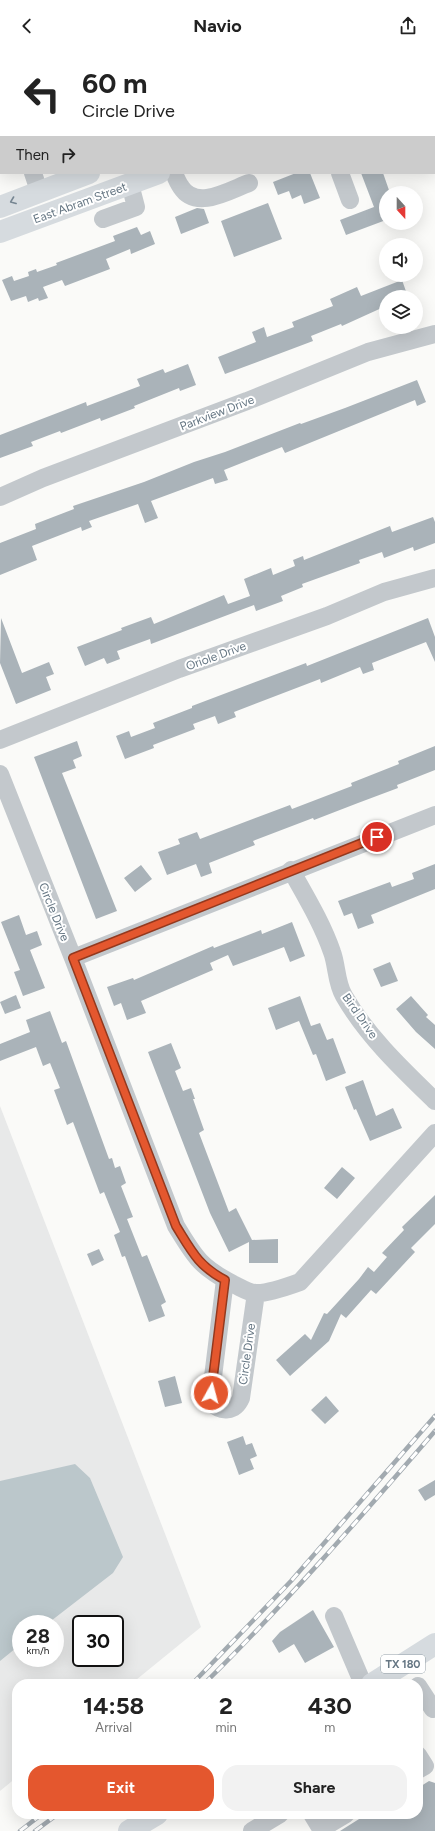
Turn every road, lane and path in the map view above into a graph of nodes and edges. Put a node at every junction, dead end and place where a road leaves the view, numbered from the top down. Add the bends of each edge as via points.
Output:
1 (83, 174) edge
2 (156, 174) edge
3 (174, 174) edge
4 (340, 174) edge
5 (36, 182) edge
6 (249, 183) dead end
7 (130, 184) junction
8 (350, 200) dead end
9 (0, 207) edge
10 (103, 219) dead end
11 (0, 232) edge
12 (435, 334) edge
13 (0, 497) edge
14 (435, 578) edge
15 (0, 740) edge
16 (0, 774) edge
17 (435, 815) edge
18 (291, 870) junction
19 (73, 958) junction
20 (435, 1101) edge
21 (435, 1133) edge
22 (225, 1280) junction
23 (256, 1293) junction
24 (334, 1616) dead end
25 (435, 1644) edge
26 (403, 1664) junction
27 (368, 1679) edge
28 (379, 1679) edge
29 (413, 1679) edge
30 (423, 1693) edge
31 (434, 1709) edge
32 (272, 1819) edge
33 (314, 1819) edge
34 (338, 1819) edge
35 (320, 1830) edge
36 (252, 1831) edge

1 - 5 main road, East Abram Street
2 - 7 main road, East Abram Street
3 - 6 street via 181,188 193,198 208,199
4 - 8 street
5 -> 9 main road, East Abram Street
7 - 10 street via 136,207
7 - 11 main road, East Abram Street
12 - 13 street, Parkview Drive via 368,352
14 - 15 street, Oriole Drive via 384,592
16 - 19 street, Circle Drive
17 - 18 street
18 - 19 street
18 - 20 street, Bird Drive via 325,933 333,954 342,994 366,1029
19 - 22 street, Circle Drive via 176,1226 196,1258 213,1274
21 - 23 street via 300,1282
22 - 23 street, Circle Drive
22 - 23 street, Circle Drive via 211,1393 211,1402 219,1409 230,1409 239,1403 241,1398
24 - 27 street
25 - 26 main road, TX 180
26 - 28 main road, TX 180
26 - 29 street
30 - 31 street
32 - 36 street
33 - 35 street
34 - 35 street

